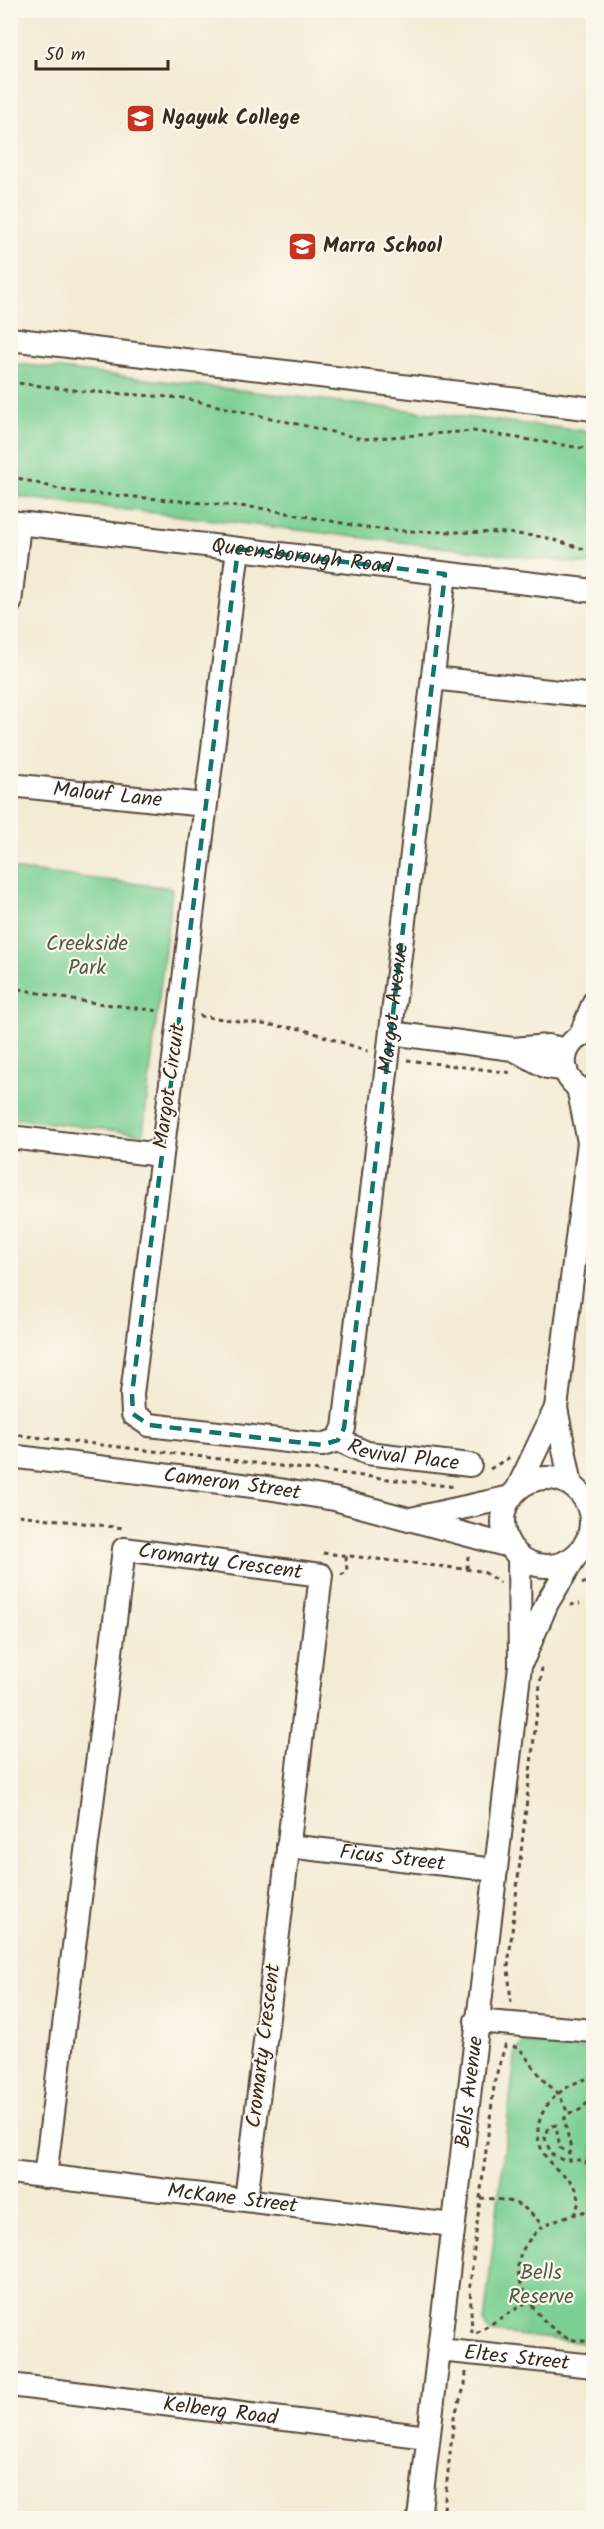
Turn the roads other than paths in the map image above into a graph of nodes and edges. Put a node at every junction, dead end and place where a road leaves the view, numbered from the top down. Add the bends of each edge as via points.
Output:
1 (10, 339) edge
2 (594, 409) edge
3 (15, 523) edge
4 (238, 549) junction
5 (445, 574) junction
6 (594, 591) edge
7 (10, 603) edge
8 (433, 678) junction
9 (594, 696) edge
10 (10, 785) edge
11 (205, 805) junction
12 (594, 1002) edge
13 (391, 1033) junction
14 (580, 1061) edge
15 (591, 1136) edge
16 (10, 1137) edge
17 (161, 1155) junction
18 (556, 1408) junction
19 (338, 1440) junction
20 (10, 1456) edge
21 (56, 1463) junction
22 (10, 1464) edge
23 (470, 1465) dead end
24 (571, 1485) junction
25 (514, 1493) junction
26 (406, 1520) junction
27 (514, 1552) junction
28 (575, 1557) junction
29 (520, 1666) junction
30 (288, 1846) junction
31 (495, 1870) junction
32 (476, 2021) junction
33 (594, 2031) edge
34 (10, 2172) edge
35 (45, 2177) junction
36 (246, 2200) junction
37 (453, 2225) junction
38 (438, 2350) junction
39 (594, 2366) edge
40 (10, 2385) edge
41 (428, 2437) junction
42 (419, 2518) edge

1 - 2 street
3 - 4 street, Queensborough Road
3 - 7 street
4 - 5 street, Queensborough Road
4 - 11 street, Margot Circuit
5 - 6 street, Queensborough Road
5 - 8 street, Margot Avenue
8 - 9 street
8 - 13 street, Margot Avenue
10 - 11 street, Malouf Lane
11 - 17 street, Margot Circuit
12 - 14 street
13 - 14 street via 513,1049 548,1047
13 - 19 street, Margot Avenue via 344,1428
14 - 15 street
15 - 18 street
16 - 17 street
17 - 19 street, Margot Circuit via 132,1394 133,1414 149,1425 322,1445
18 - 24 street
18 - 25 street
19 - 23 street, Revival Place via 367,1454
20 - 21 street, Cameron Street
21 - 22 street, Cameron Street
21 - 26 street, Cameron Street via 334,1499
24 - 25 street via 544,1478 530,1481
24 - 28 street via 585,1500 591,1520 587,1540
25 - 26 street
25 - 27 street via 502,1516 503,1532
26 - 27 street, Cameron Street
27 - 28 street via 532,1564 548,1567
27 - 29 street
28 - 29 street via 547,1603
29 - 31 street, Bells Avenue
30 - 31 street, Ficus Street
30 - 35 street, Cromarty Crescent via 321,1575 124,1549
30 - 36 street, Cromarty Crescent
31 - 32 street, Bells Avenue
32 - 33 street
32 - 37 street, Bells Avenue
34 - 35 street, McKane Street
35 - 36 street, McKane Street
36 - 37 street, McKane Street
37 - 38 street, Bells Avenue
38 - 39 street, Eltes Street
38 - 41 street, Bells Avenue
40 - 41 street, Kelberg Road
41 - 42 street, Bells Avenue

